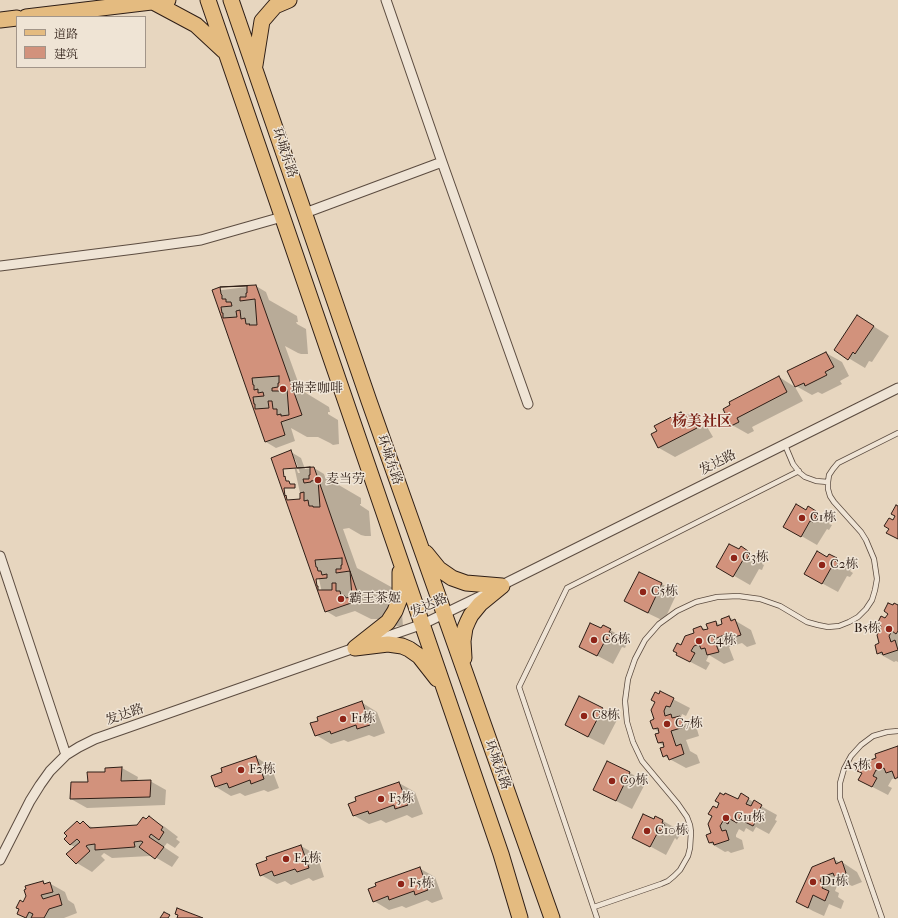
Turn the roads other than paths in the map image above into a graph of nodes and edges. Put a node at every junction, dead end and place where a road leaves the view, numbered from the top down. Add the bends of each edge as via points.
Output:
1 (168, 0) edge
2 (208, 0) edge
3 (232, 0) edge
4 (289, 0) edge
5 (386, 0) edge
6 (153, 2) junction
7 (34, 16) edge
8 (16, 18) edge
9 (0, 20) edge
10 (226, 53) junction
11 (255, 68) junction
12 (442, 162) junction
13 (305, 213) junction
14 (282, 217) junction
15 (0, 266) edge
16 (898, 388) edge
17 (528, 404) dead end
18 (898, 433) edge
19 (784, 444) junction
20 (799, 472) junction
21 (828, 482) junction
22 (419, 544) junction
23 (399, 555) junction
24 (0, 556) edge
25 (502, 586) junction
26 (444, 615) junction
27 (423, 624) junction
28 (355, 648) junction
29 (466, 678) junction
30 (445, 688) junction
31 (898, 731) edge
32 (66, 755) junction
33 (0, 860) edge
34 (594, 907) junction
35 (520, 918) edge
36 (552, 918) edge
37 (598, 918) edge
38 (882, 918) edge

1 - 6 main road
2 - 10 main road, 环城东路
3 - 11 main road, 环城东路
4 - 11 main road via 275,6 262,21
5 - 12 street
6 - 7 main road
6 - 10 main road via 196,25
8 - 9 main road
10 - 14 main road, 环城东路
11 - 13 main road, 环城东路
12 - 13 street
12 - 17 street
13 - 22 main road, 环城东路
14 - 15 street via 200,240
14 - 23 main road, 环城东路
16 - 19 street, 发达路
18 - 21 lane via 838,463 829,475
19 - 20 lane
19 - 25 street, 发达路
20 - 21 lane via 810,479
20 - 34 lane via 567,588 519,687
21 - 34 lane via 830,496 861,532 874,559 877,580 872,600 858,617 839,626 818,625 780,606 760,599 738,596 696,602 659,624 645,640 628,679 625,700 627,722 642,761 687,817 691,832 690,848 680,870 668,880
22 - 25 main road via 439,569 452,578 466,583
22 - 26 main road, 环城东路
23 - 27 main road, 环城东路
23 - 28 main road via 400,598 395,611 388,622
24 - 32 street
25 - 26 street, 发达路
25 - 29 main road via 480,604 465,628 463,641
26 - 27 street, 发达路
26 - 29 main road, 环城东路
27 - 28 street, 发达路
27 - 30 main road, 环城东路
28 - 30 main road via 388,644 409,648 419,656
28 - 32 street, 发达路 via 95,739
29 - 36 main road, 环城东路
30 - 35 main road, 环城东路
31 - 38 lane via 873,736 861,745 851,756 840,783 840,798 844,812
32 - 33 street, 发达路 via 40,785
34 - 37 lane

